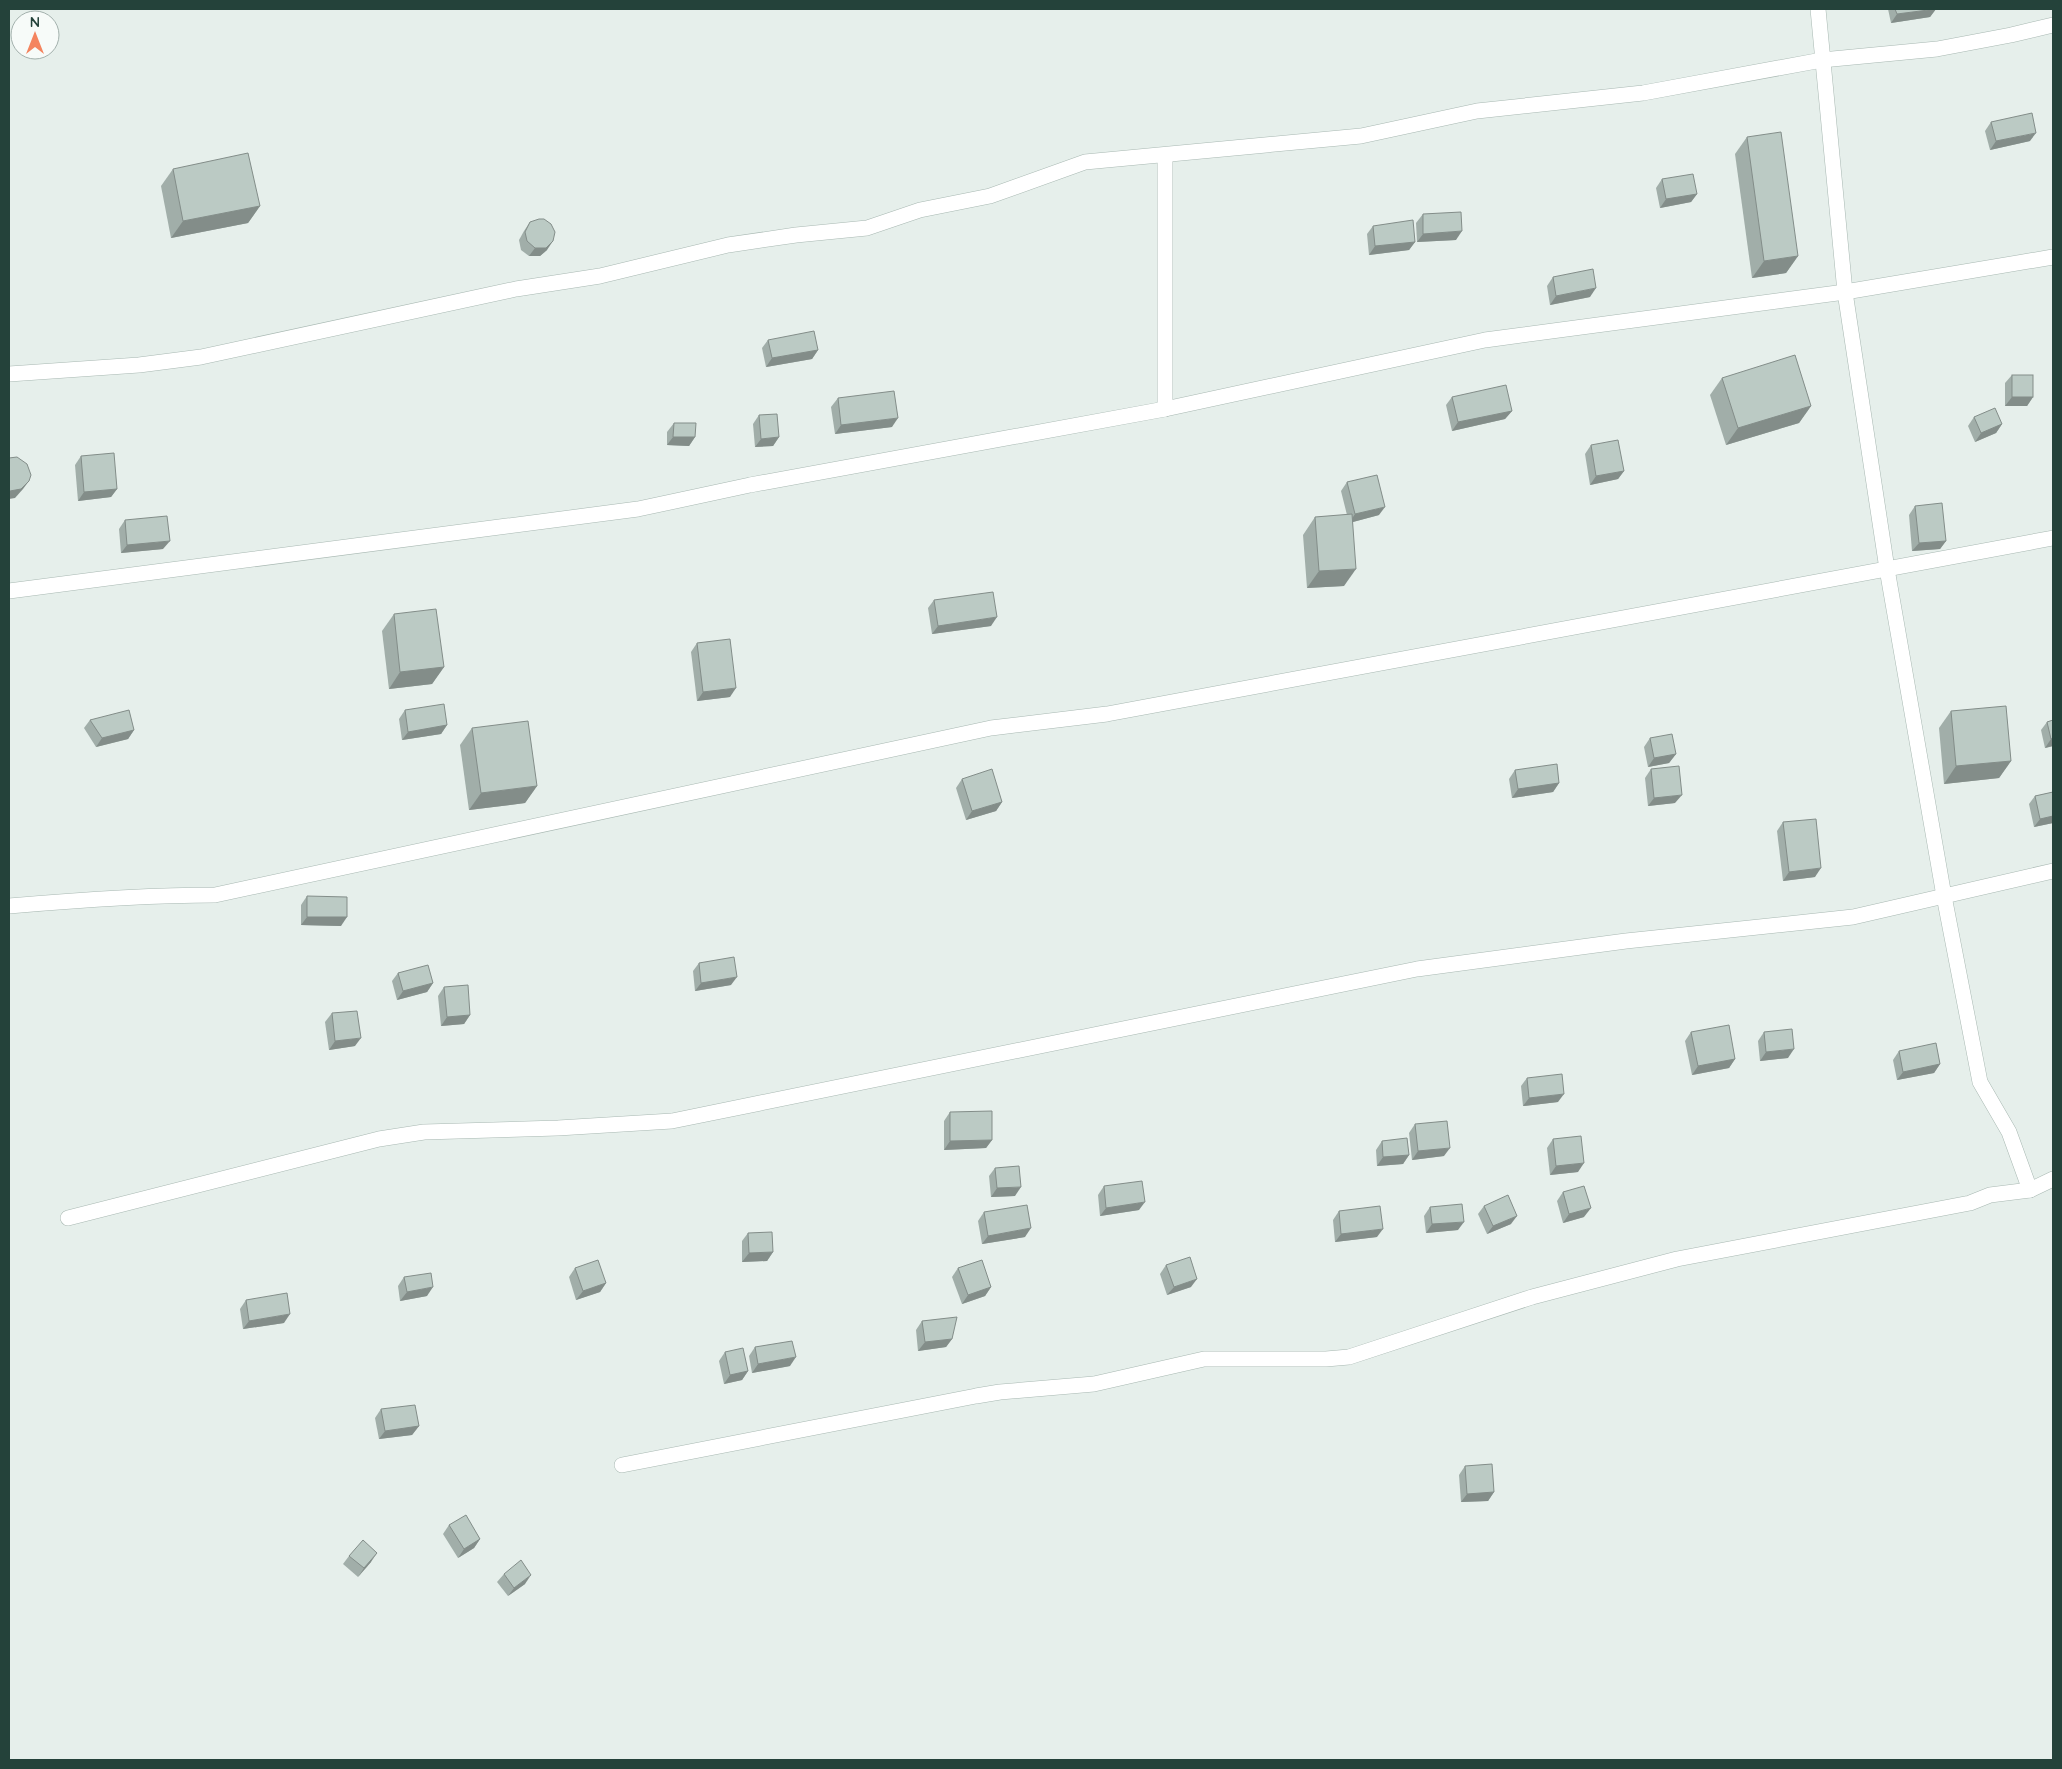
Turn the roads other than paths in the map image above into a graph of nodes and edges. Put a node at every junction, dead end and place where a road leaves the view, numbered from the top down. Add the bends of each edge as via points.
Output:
1 (1818, 9) edge
2 (2053, 24) edge
3 (1822, 60) junction
4 (1166, 156) junction
5 (2053, 257) edge
6 (1846, 292) junction
7 (9, 374) edge
8 (1165, 409) junction
9 (2053, 538) edge
10 (1887, 569) junction
11 (9, 591) edge
12 (2053, 871) edge
13 (1944, 896) junction
14 (9, 906) edge
15 (2053, 1179) edge
16 (2030, 1190) junction
17 (68, 1218) dead end
18 (622, 1465) dead end

1 - 3 street
2 - 3 street via 1937,49
3 - 4 street via 1643,93 1477,111 1361,136
3 - 6 street
4 - 7 street via 1085,162 990,196 920,210 867,228 728,245 600,276 516,289 201,357 139,366
4 - 8 street
5 - 6 street
6 - 8 street via 1485,340
6 - 10 street
8 - 11 street via 750,485 638,509
9 - 10 street
10 - 13 street
10 - 14 street via 1107,714 992,728 215,895 112,897
12 - 13 street
13 - 16 street via 1980,1082 2009,1132
13 - 17 street via 1853,917 1626,941 1417,969 672,1121 424,1132 379,1139
15 - 16 street
16 - 18 street via 1990,1195 1970,1203 1677,1260 1532,1297 1349,1357 1204,1359 1094,1384 976,1396

